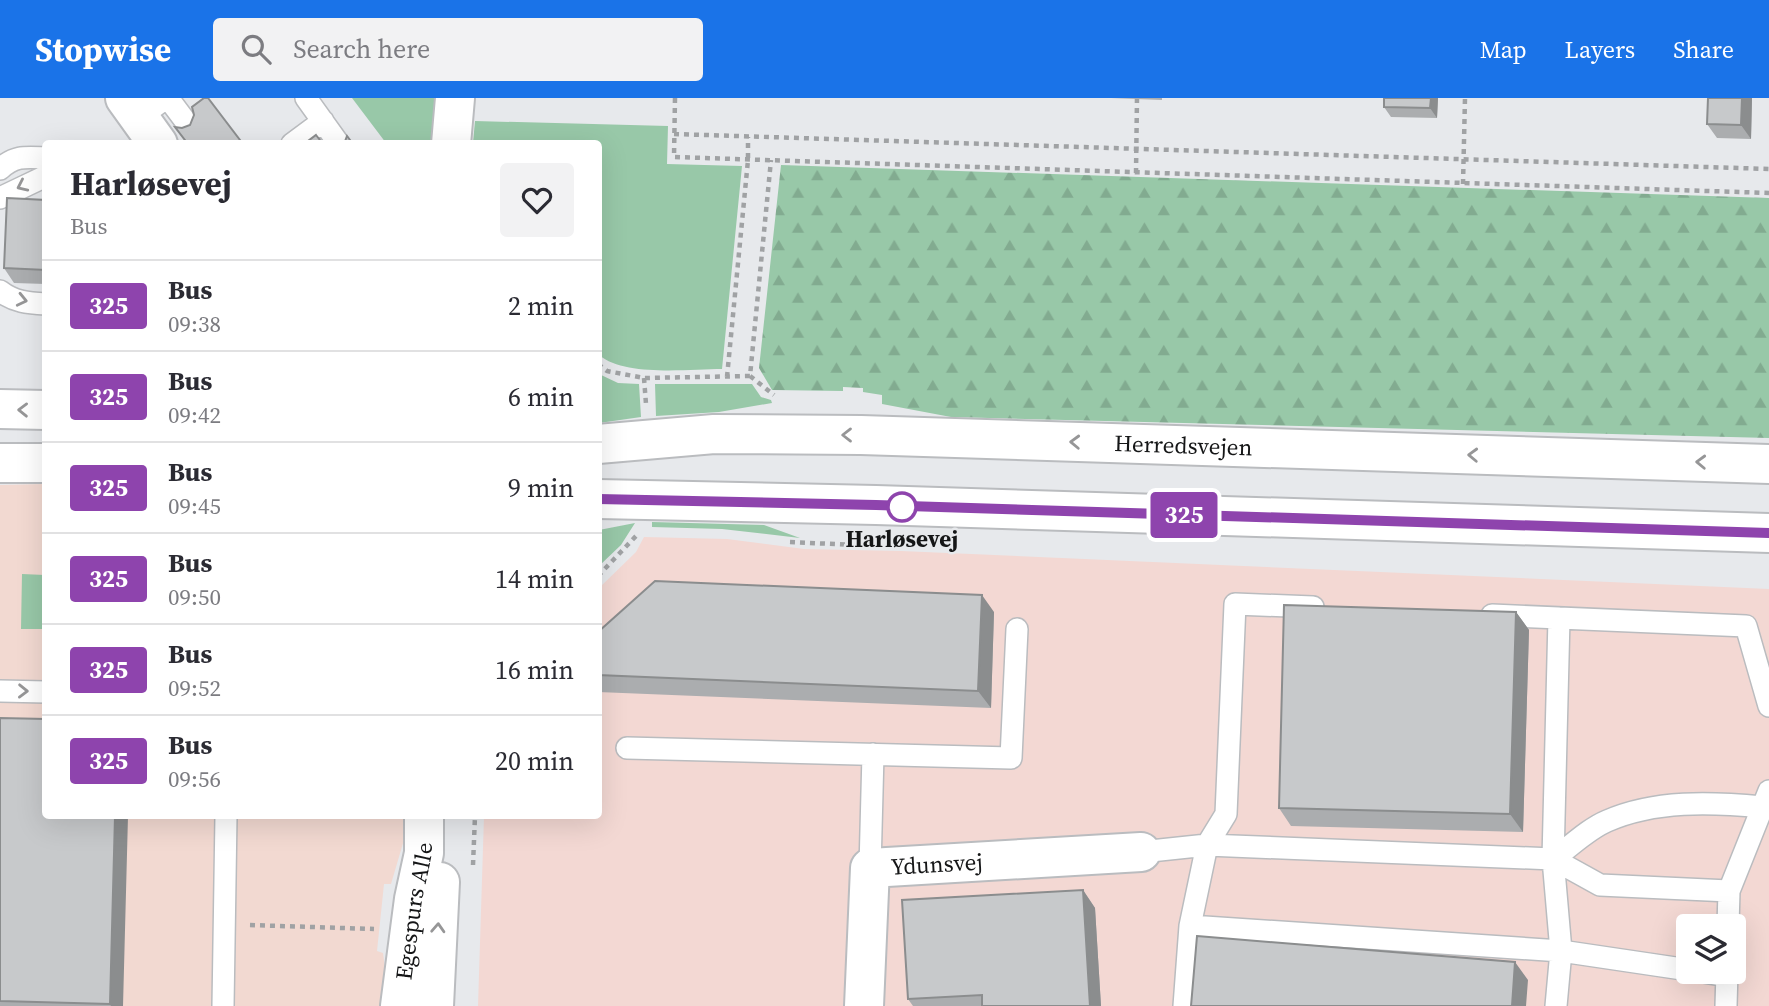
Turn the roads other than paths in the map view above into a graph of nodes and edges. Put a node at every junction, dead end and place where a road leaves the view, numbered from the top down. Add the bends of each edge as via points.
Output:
1 (454, 98) edge
2 (318, 108) edge
3 (295, 140) edge
4 (338, 140) edge
5 (453, 140) edge
6 (42, 158) edge
7 (0, 169) edge
8 (42, 178) edge
9 (0, 198) edge
10 (0, 291) edge
11 (42, 304) edge
12 (0, 409) edge
13 (42, 410) edge
14 (602, 444) edge
15 (0, 463) edge
16 (42, 463) edge
17 (1769, 464) edge
18 (602, 499) edge
19 (1769, 533) edge
20 (1330, 608) edge
21 (1478, 615) edge
22 (1559, 618) junction
23 (1017, 629) dead end
24 (0, 691) edge
25 (42, 692) edge
26 (1769, 706) edge
27 (627, 748) dead end
28 (873, 754) junction
29 (1766, 799) edge
30 (226, 819) edge
31 (424, 819) edge
32 (443, 819) edge
33 (1207, 845) junction
34 (1140, 852) joint
35 (1553, 859) junction
36 (870, 868) junction
37 (1729, 891) junction
38 (1728, 914) edge
39 (1190, 926) junction
40 (1560, 951) junction
41 (1676, 968) edge
42 (1727, 984) edge
43 (223, 1006) edge
44 (400, 1006) edge
45 (434, 1006) edge
46 (864, 1006) edge
47 (1184, 1006) edge
48 (1556, 1006) edge
49 (1726, 1006) edge

1 - 5 street
2 - 3 lane
2 - 4 lane
6 - 7 lane via 9,160
8 -> 9 lane
10 -> 11 lane via 24,303
13 -> 12 street
17 -> 14 street, Herredsvejen via 862,435 714,434
15 - 16 street
18 - 19 street
20 - 33 lane via 1235,604 1226,814
21 - 22 lane
22 - 26 lane via 1746,626
22 - 35 lane
23 - 28 lane via 1011,758
24 -> 25 lane
27 - 28 lane
28 - 36 lane
29 - 35 lane via 1652,808 1605,822
29 - 37 lane
30 - 43 lane
31 - 44 street, Egespurs Alle via 424,853
45 -> 32 street, Egespurs Alle
33 - 34 lane
33 - 35 lane
33 - 39 lane
34 - 36 street, Ydunsvej
35 - 37 lane via 1600,885
35 - 40 lane
36 - 46 street, Ydunsvej
37 - 38 lane
39 - 40 lane
39 - 47 lane
40 - 41 lane
40 - 48 lane
42 - 49 lane

